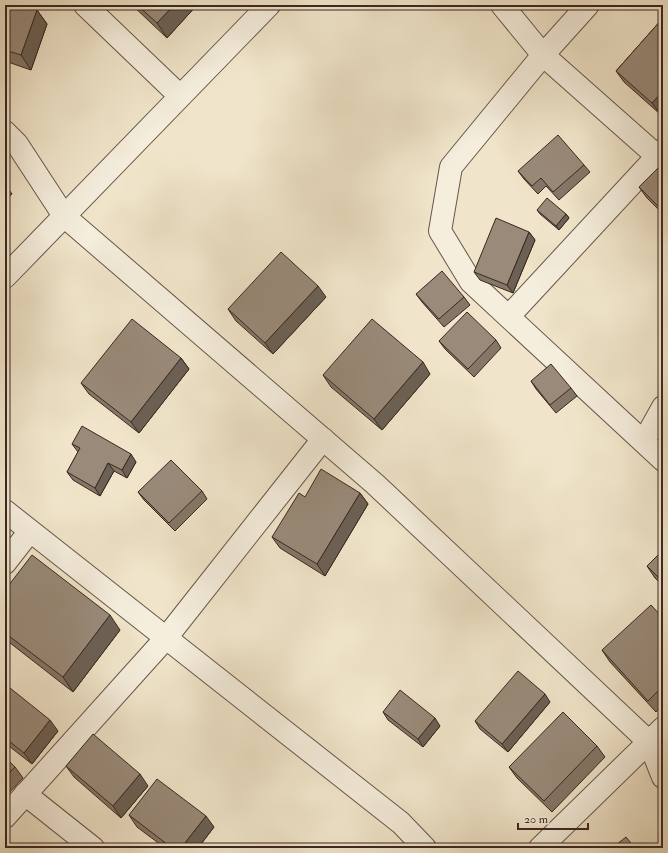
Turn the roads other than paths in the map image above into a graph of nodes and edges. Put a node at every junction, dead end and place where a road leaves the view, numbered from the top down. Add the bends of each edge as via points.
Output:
1 (85, 5) edge
2 (269, 5) edge
3 (502, 5) edge
4 (588, 5) edge
5 (543, 55) junction
6 (180, 96) junction
7 (5, 132) edge
8 (660, 153) edge
9 (64, 216) junction
10 (5, 277) edge
11 (509, 316) junction
12 (663, 407) edge
13 (323, 439) junction
14 (644, 441) junction
15 (663, 460) edge
16 (5, 511) edge
17 (30, 531) junction
18 (5, 563) edge
19 (166, 638) junction
20 (656, 735) edge
21 (663, 777) edge
22 (25, 794) junction
23 (5, 817) edge
24 (93, 848) edge
25 (424, 848) edge
26 (540, 848) edge

1 - 6 street
2 - 6 street
3 - 5 street
4 - 5 street
5 - 8 street
5 - 11 street via 451,167 440,231 470,282
6 - 9 street
7 - 9 street via 17,144
8 - 11 street
9 - 10 street
9 - 13 street
11 - 14 street
12 - 14 street
13 - 19 street
13 - 20 street
14 - 15 street
16 - 17 street
17 - 18 street
17 - 19 street
19 - 22 street
19 - 25 street via 401,823
20 - 21 street
20 - 26 street
22 - 23 street
22 - 24 street

